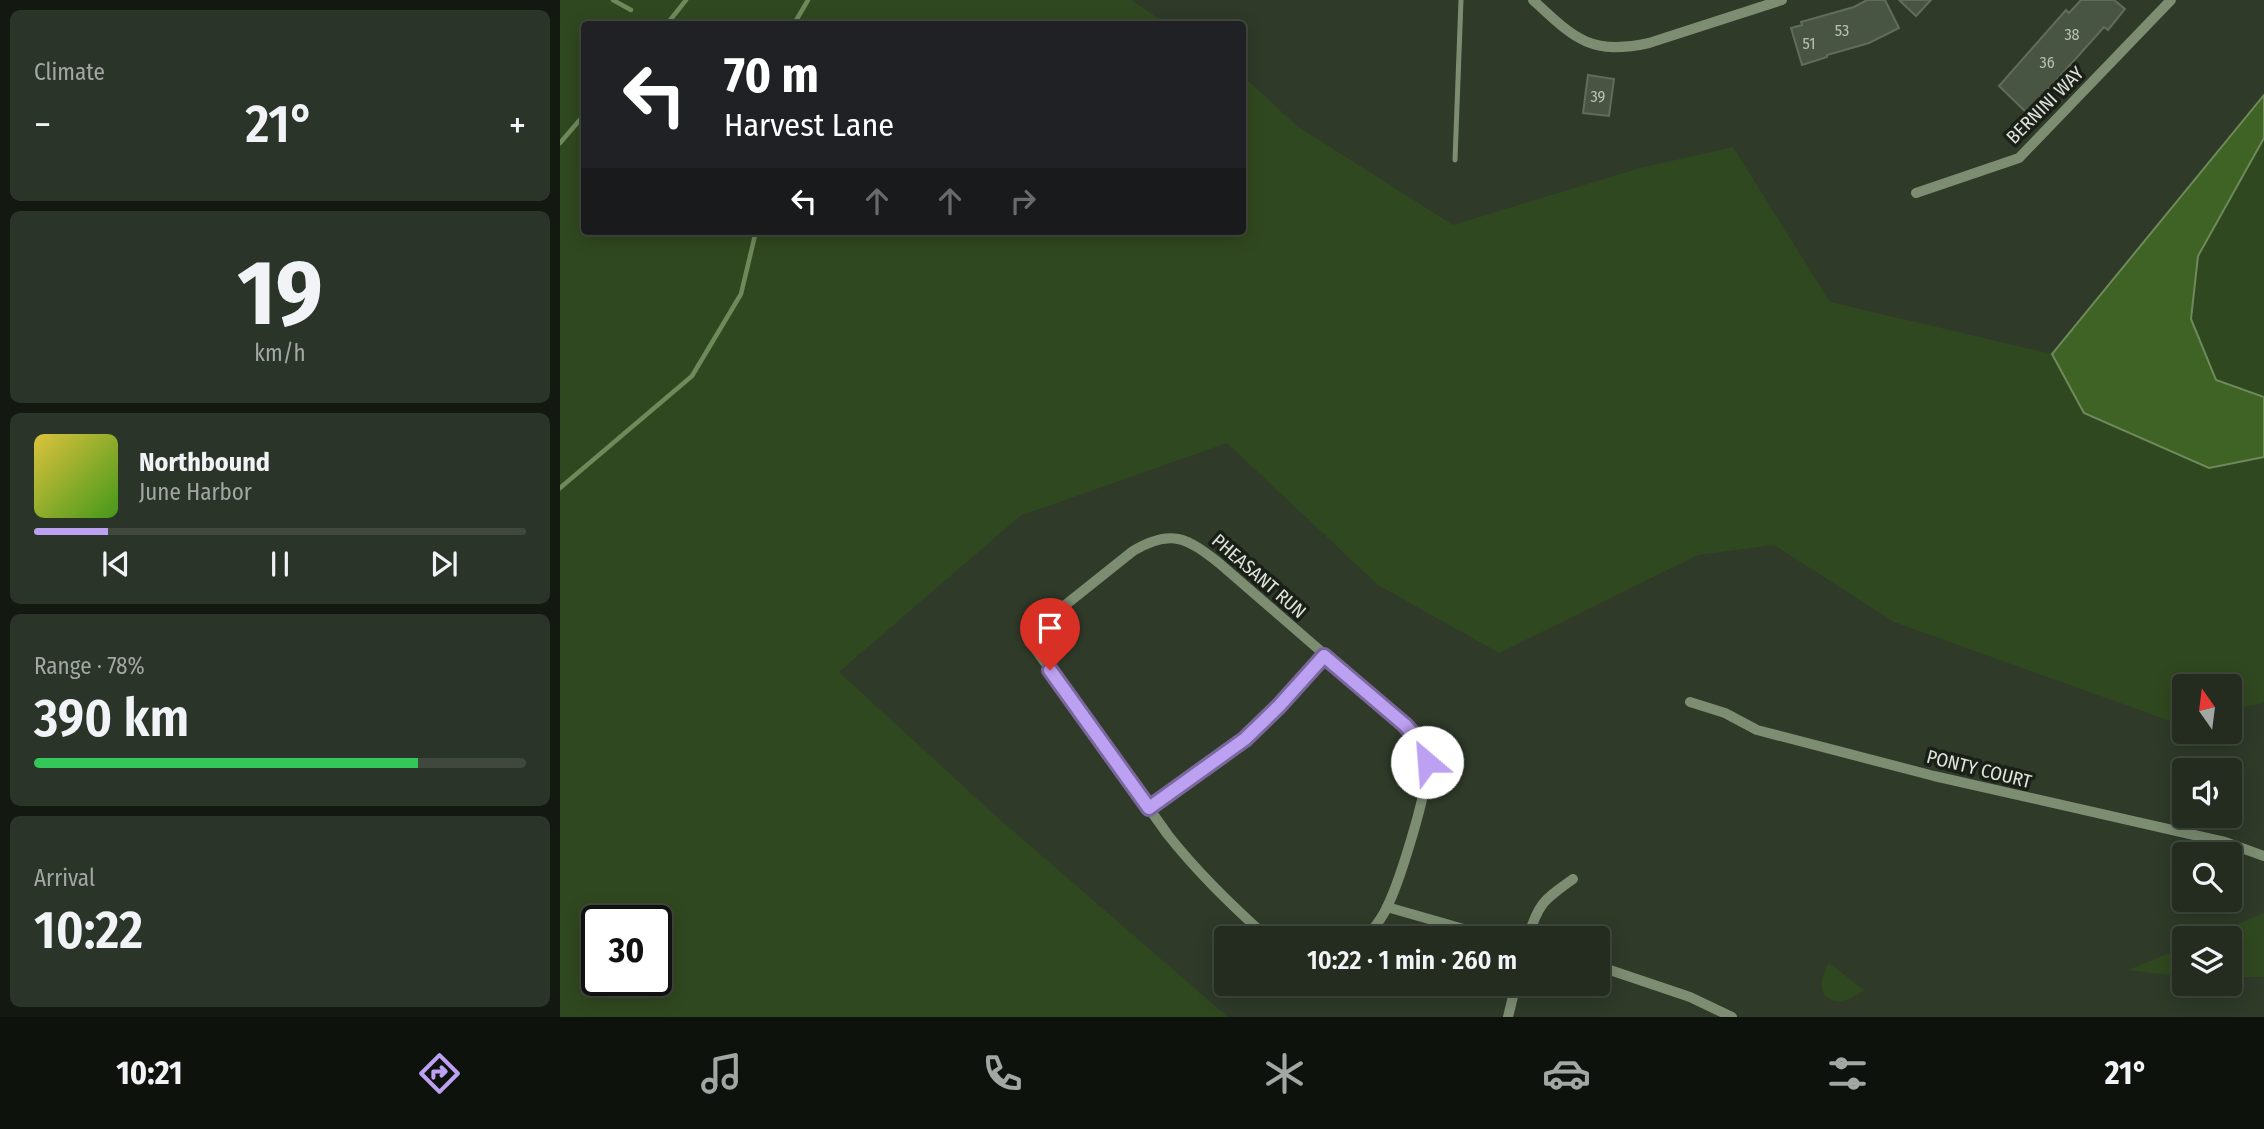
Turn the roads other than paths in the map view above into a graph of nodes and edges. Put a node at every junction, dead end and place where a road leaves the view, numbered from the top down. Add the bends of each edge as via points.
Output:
1 (1461, 0) edge
2 (1533, 0) edge
3 (1782, 0) edge
4 (2171, 0) edge
5 (1455, 160) dead end
6 (1916, 193) dead end
7 (1324, 656) junction
8 (1690, 702) dead end
9 (1149, 808) junction
10 (2264, 856) edge
11 (1573, 878) dead end
12 (1387, 907) junction
13 (1256, 926) edge
14 (1376, 926) edge
15 (1453, 926) edge
16 (1532, 926) edge
17 (1610, 971) edge
18 (1513, 996) edge
19 (1508, 1017) edge
20 (1731, 1017) edge

1 - 5 lane
2 - 3 street via 1568,33 1607,48 1648,43
4 - 6 street, BERNINI WAY via 2018,158
7 - 9 street via 1245,739
7 - 9 street, PHEASANT RUN via 1219,564 1178,538 1149,541 1133,551 1044,622 1034,647
7 - 12 street, PHEASANT RUN via 1405,725 1418,740 1427,762 1423,792
8 - 10 street, PONTY COURT via 1757,730 1947,780 2225,842
9 - 13 street, PHEASANT RUN via 1189,861
11 - 16 street via 1548,897
12 - 14 street, PHEASANT RUN
12 - 15 street
17 - 20 street via 1690,997
18 - 19 street

